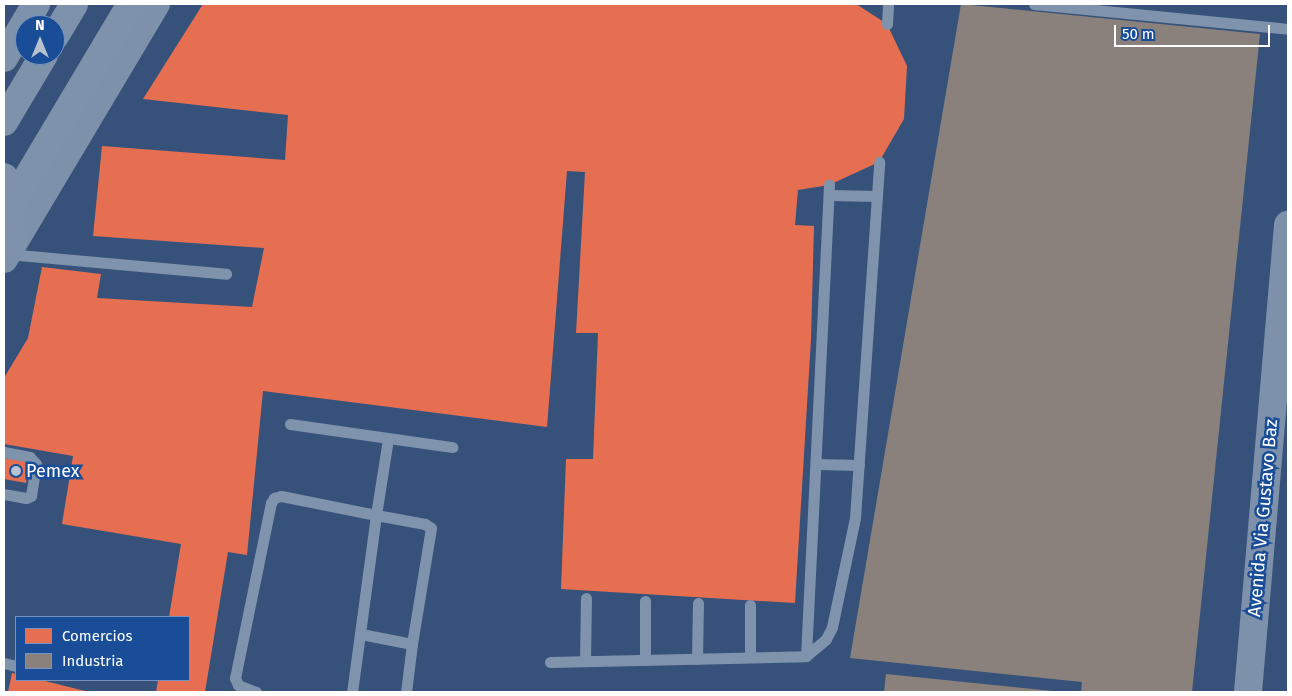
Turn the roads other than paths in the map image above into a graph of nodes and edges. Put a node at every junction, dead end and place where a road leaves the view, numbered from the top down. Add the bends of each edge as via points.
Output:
1 (36, 4) edge
2 (74, 4) edge
3 (131, 4) edge
4 (156, 4) edge
5 (888, 4) edge
6 (1034, 4) edge
7 (65, 19) edge
8 (887, 24) dead end
9 (1288, 29) edge
10 (4, 58) edge
11 (38, 65) edge
12 (4, 122) edge
13 (879, 162) dead end
14 (4, 177) edge
15 (876, 196) junction
16 (1288, 225) edge
17 (7, 243) edge
18 (226, 274) dead end
19 (290, 424) dead end
20 (388, 439) junction
21 (452, 447) dead end
22 (4, 452) edge
23 (816, 464) junction
24 (859, 465) junction
25 (4, 494) edge
26 (376, 515) junction
27 (586, 598) dead end
28 (645, 601) dead end
29 (698, 603) dead end
30 (750, 606) dead end
31 (361, 634) junction
32 (412, 644) junction
33 (806, 656) junction
34 (750, 657) junction
35 (697, 659) junction
36 (645, 660) junction
37 (584, 661) junction
38 (550, 662) dead end
39 (256, 692) edge
40 (352, 692) edge
41 (406, 692) edge
42 (1248, 692) edge

1 - 10 highway
2 - 7 highway
3 - 17 highway, bridge
4 - 17 main road
5 - 8 lane
6 - 9 lane
11 - 12 highway
13 - 15 lane
14 - 17 highway
15 - 23 lane via 829,190
15 - 24 lane
16 - 42 main road, Avenida Via Gustavo Baz
17 - 18 lane
19 - 20 lane
20 - 21 lane
20 - 26 lane
22 - 25 lane via 30,457 36,464 31,496
23 - 24 lane
23 - 33 lane
24 - 33 lane via 855,518 832,627 826,639
26 - 31 lane
26 - 32 lane via 425,524 431,528
26 - 39 lane via 281,496 274,498 235,678 244,689
27 - 37 lane
28 - 36 lane
29 - 35 lane
30 - 34 lane
31 - 32 lane
31 - 40 lane
32 - 41 lane
33 - 34 lane
34 - 35 lane
35 - 36 lane
36 - 37 lane
37 - 38 lane

